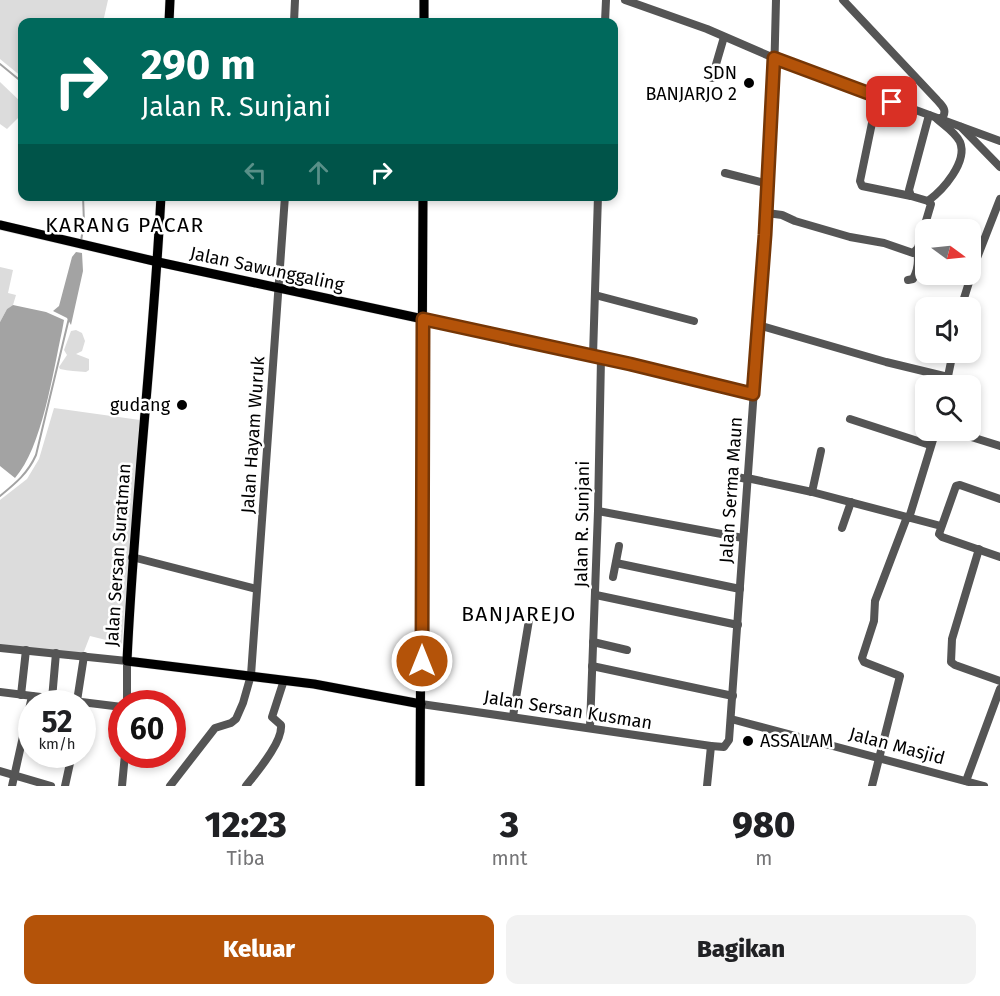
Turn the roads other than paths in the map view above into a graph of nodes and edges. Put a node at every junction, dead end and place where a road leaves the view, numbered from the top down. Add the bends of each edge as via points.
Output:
1 (170, 0) edge
2 (295, 0) edge
3 (424, 0) edge
4 (606, 0) edge
5 (625, 0) edge
6 (776, 0) edge
7 (843, 0) edge
8 (169, 18) edge
9 (294, 18) edge
10 (424, 18) edge
11 (605, 18) edge
12 (724, 37) junction
13 (774, 58) junction
14 (712, 78) dead end
15 (934, 116) junction
16 (872, 123) dead end
17 (958, 124) junction
18 (1000, 141) edge
19 (1000, 167) edge
20 (725, 173) dead end
21 (768, 184) junction
22 (911, 196) junction
23 (1000, 199) edge
24 (161, 201) edge
25 (285, 201) edge
26 (423, 201) edge
27 (598, 201) edge
28 (928, 201) junction
29 (767, 213) junction
30 (927, 219) edge
31 (0, 225) edge
32 (915, 252) edge
33 (158, 262) junction
34 (915, 275) edge
35 (908, 280) dead end
36 (279, 288) junction
37 (594, 295) junction
38 (965, 297) edge
39 (423, 319) junction
40 (694, 321) dead end
41 (758, 325) junction
42 (597, 357) junction
43 (927, 375) edge
44 (753, 394) junction
45 (850, 419) dead end
46 (981, 440) edge
47 (932, 441) edge
48 (930, 445) junction
49 (1000, 446) edge
50 (821, 451) dead end
51 (732, 476) dead end
52 (747, 478) junction
53 (812, 492) junction
54 (1000, 499) edge
55 (851, 502) junction
56 (598, 511) junction
57 (908, 518) junction
58 (941, 526) junction
59 (842, 528) dead end
60 (744, 538) junction
61 (619, 546) dead end
62 (979, 549) junction
63 (132, 557) junction
64 (1000, 557) edge
65 (616, 563) junction
66 (613, 578) dead end
67 (256, 589) junction
68 (740, 590) junction
69 (596, 595) junction
70 (530, 614) dead end
71 (738, 625) junction
72 (593, 642) junction
73 (0, 648) edge
74 (26, 650) junction
75 (627, 650) dead end
76 (56, 653) junction
77 (84, 656) junction
78 (127, 661) junction
79 (592, 666) junction
80 (251, 675) junction
81 (284, 680) junction
82 (1000, 681) edge
83 (1000, 689) edge
84 (22, 690) edge
85 (53, 690) edge
86 (82, 690) edge
87 (127, 690) edge
88 (0, 692) edge
89 (18, 695) edge
90 (733, 696) junction
91 (421, 704) junction
92 (513, 716) junction
93 (731, 719) junction
94 (590, 727) junction
95 (711, 746) junction
96 (880, 757) junction
97 (18, 762) edge
98 (69, 768) edge
99 (124, 768) edge
100 (0, 771) edge
101 (15, 776) junction
102 (963, 782) edge
103 (12, 786) edge
104 (51, 786) edge
105 (65, 786) edge
106 (122, 786) edge
107 (170, 786) edge
108 (246, 786) edge
109 (420, 786) edge
110 (707, 786) edge
111 (872, 786) edge
112 (984, 786) edge

1 - 8 main road
2 - 9 street
3 - 10 main road
4 - 11 street
5 - 12 street
6 - 13 street, Jalan Serma Maun
7 - 15 street via 937,100 945,113 943,117
12 - 13 street
12 - 14 street
13 - 15 street
13 - 21 street, Jalan Serma Maun
15 - 17 street
15 - 22 street via 910,184
15 - 28 street via 961,146 955,172
16 - 22 street via 862,186
17 - 18 street
17 - 19 street
20 - 21 street
21 - 29 street, Jalan Serma Maun
22 - 28 street
23 - 38 street
24 - 33 main road, Jalan Sersan Suratman
25 - 36 street, Jalan Hayam Wuruk
26 - 39 main road
27 - 37 street, Jalan R. Sunjani
28 - 30 street via 932,204
29 - 32 street
29 - 41 street, Jalan Serma Maun
31 - 33 main road, Jalan Sawunggaling
33 - 36 main road, Jalan Sawunggaling
33 - 63 main road, Jalan Sersan Suratman
34 - 35 street
36 - 39 main road, Jalan Sawunggaling
36 - 67 street, Jalan Hayam Wuruk
37 - 40 street
37 - 42 street, Jalan R. Sunjani
39 - 42 street
39 - 91 main road
41 - 43 street
41 - 44 street, Jalan Serma Maun
42 - 44 street
42 - 56 street, Jalan R. Sunjani
44 - 52 street, Jalan Serma Maun
45 - 48 street
46 - 49 street
47 - 48 street
48 - 57 street
50 - 53 street
51 - 52 street
52 - 53 street
52 - 60 street, Jalan Serma Maun
53 - 55 street
54 - 58 street via 956,486
55 - 57 street
55 - 59 street
56 - 60 street
56 - 69 street, Jalan R. Sunjani
57 - 58 street
57 - 96 street via 875,601 874,621 862,658 900,676
58 - 62 street via 942,537
60 - 68 street, Jalan Serma Maun
61 - 65 street
62 - 64 street
62 - 82 street via 952,639 951,662
63 - 67 street
63 - 78 main road, Jalan Sersan Suratman
65 - 66 street
65 - 68 street
67 - 80 street, Jalan Hayam Wuruk
68 - 71 street, Jalan Serma Maun
69 - 71 street
69 - 72 street, Jalan R. Sunjani
70 - 92 street
71 - 90 street, Jalan Serma Maun
72 - 75 street
72 - 79 street, Jalan R. Sunjani
73 - 74 street
74 - 76 street
74 - 84 street
76 - 77 street
76 - 85 street
77 - 78 street
77 - 86 street
78 - 80 main road, Jalan Sersan Suratman
78 - 87 street
79 - 90 street
79 - 94 street, Jalan R. Sunjani
80 - 81 main road, Jalan Sersan Suratman
80 - 107 street, Jalan Hayam Wuruk via 236,719 215,728
81 - 91 main road, Jalan Sersan Suratman
81 - 108 street via 272,717 281,725 281,733
83 - 102 street
88 - 89 street
90 - 93 street, Jalan Serma Maun
91 - 92 street, Jalan Sersan Kusman
91 - 109 main road
92 - 94 street, Jalan Sersan Kusman
93 - 95 street, Jalan Serma Maun via 727,745
93 - 96 street, Jalan Masjid
94 - 95 street, Jalan Sersan Kusman
95 - 110 street
96 - 102 street, Jalan Masjid
96 - 111 street
97 - 101 street
98 - 105 street
99 - 106 street
100 - 101 street
101 - 103 street
101 - 104 street
102 - 112 street, Jalan Masjid

